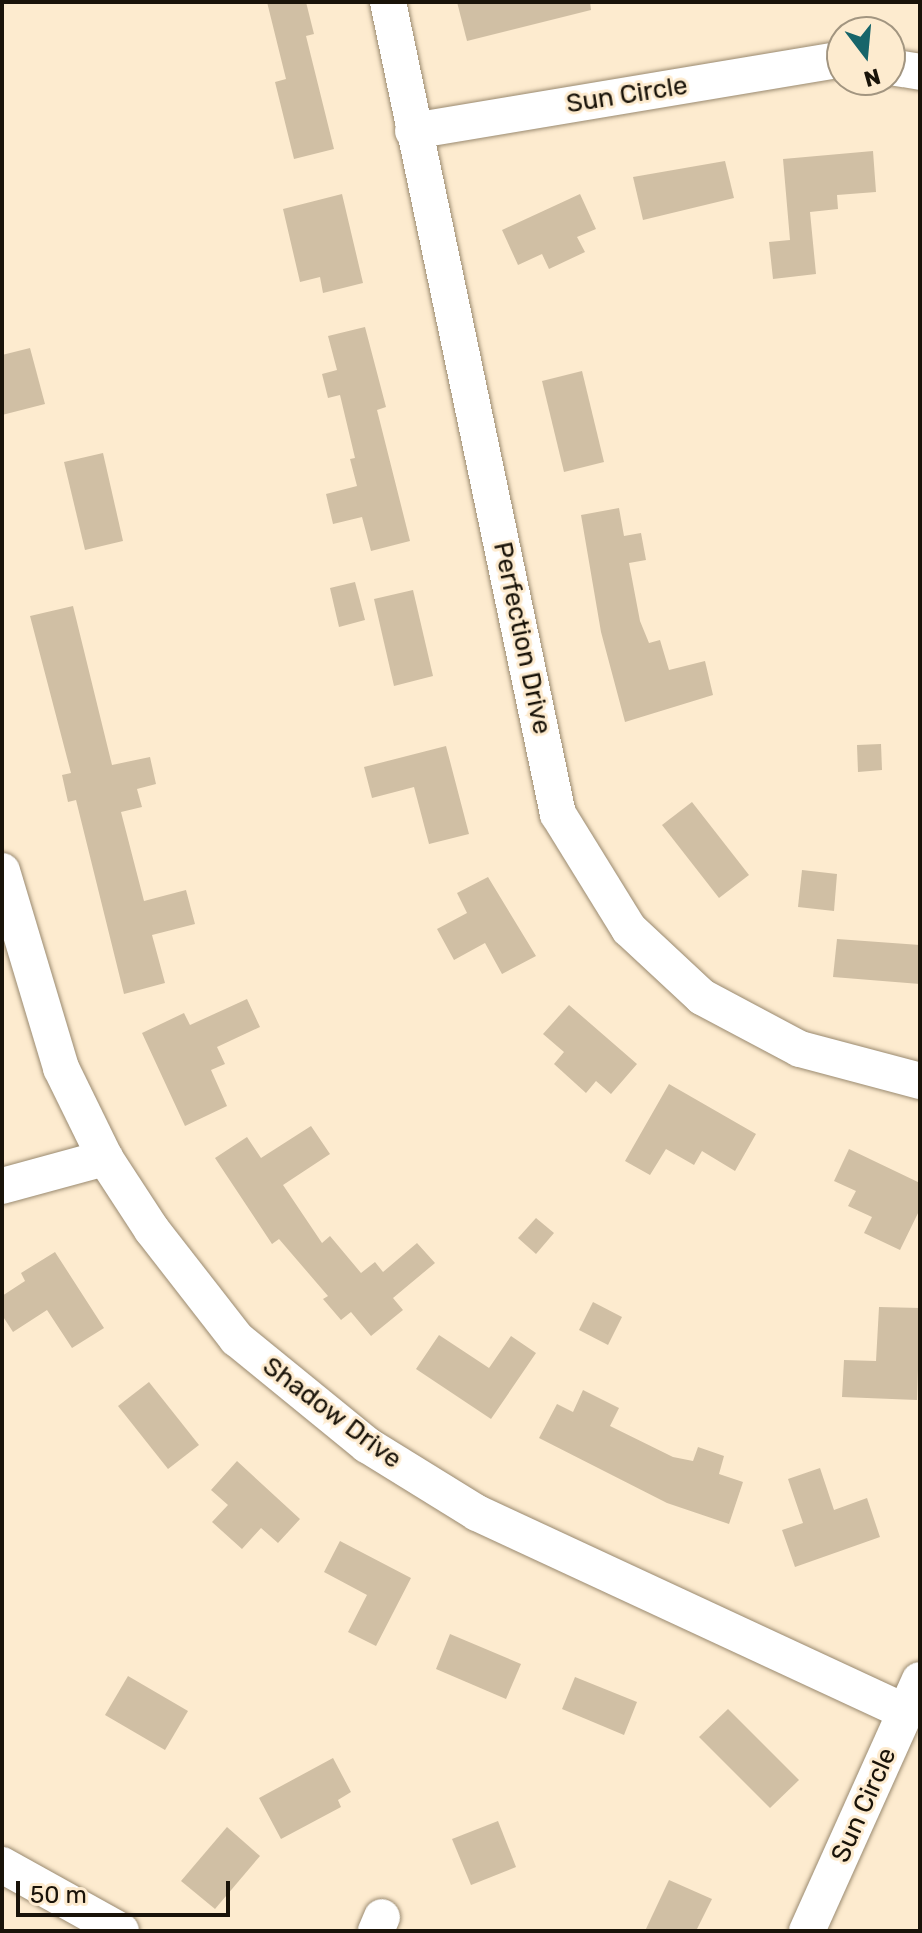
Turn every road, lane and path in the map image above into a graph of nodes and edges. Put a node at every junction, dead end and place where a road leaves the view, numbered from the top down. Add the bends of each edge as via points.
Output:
1 (388, 2) edge
2 (826, 62) edge
3 (413, 131) junction
4 (2, 871) edge
5 (920, 1081) edge
6 (105, 1158) junction
7 (2, 1186) edge
8 (913, 1696) edge
9 (2, 1865) edge
10 (121, 1931) edge
11 (807, 1931) edge

1 - 3 street, Perfection Drive
2 - 3 street, Sun Circle
3 - 5 street, Perfection Drive via 467,365 558,814 629,929 702,997 800,1049
4 - 6 street, Shadow Drive via 61,1068
6 - 7 street
6 - 8 street, Shadow Drive via 152,1230 237,1339 367,1445 477,1513
8 - 11 street, Sun Circle
9 - 10 street

